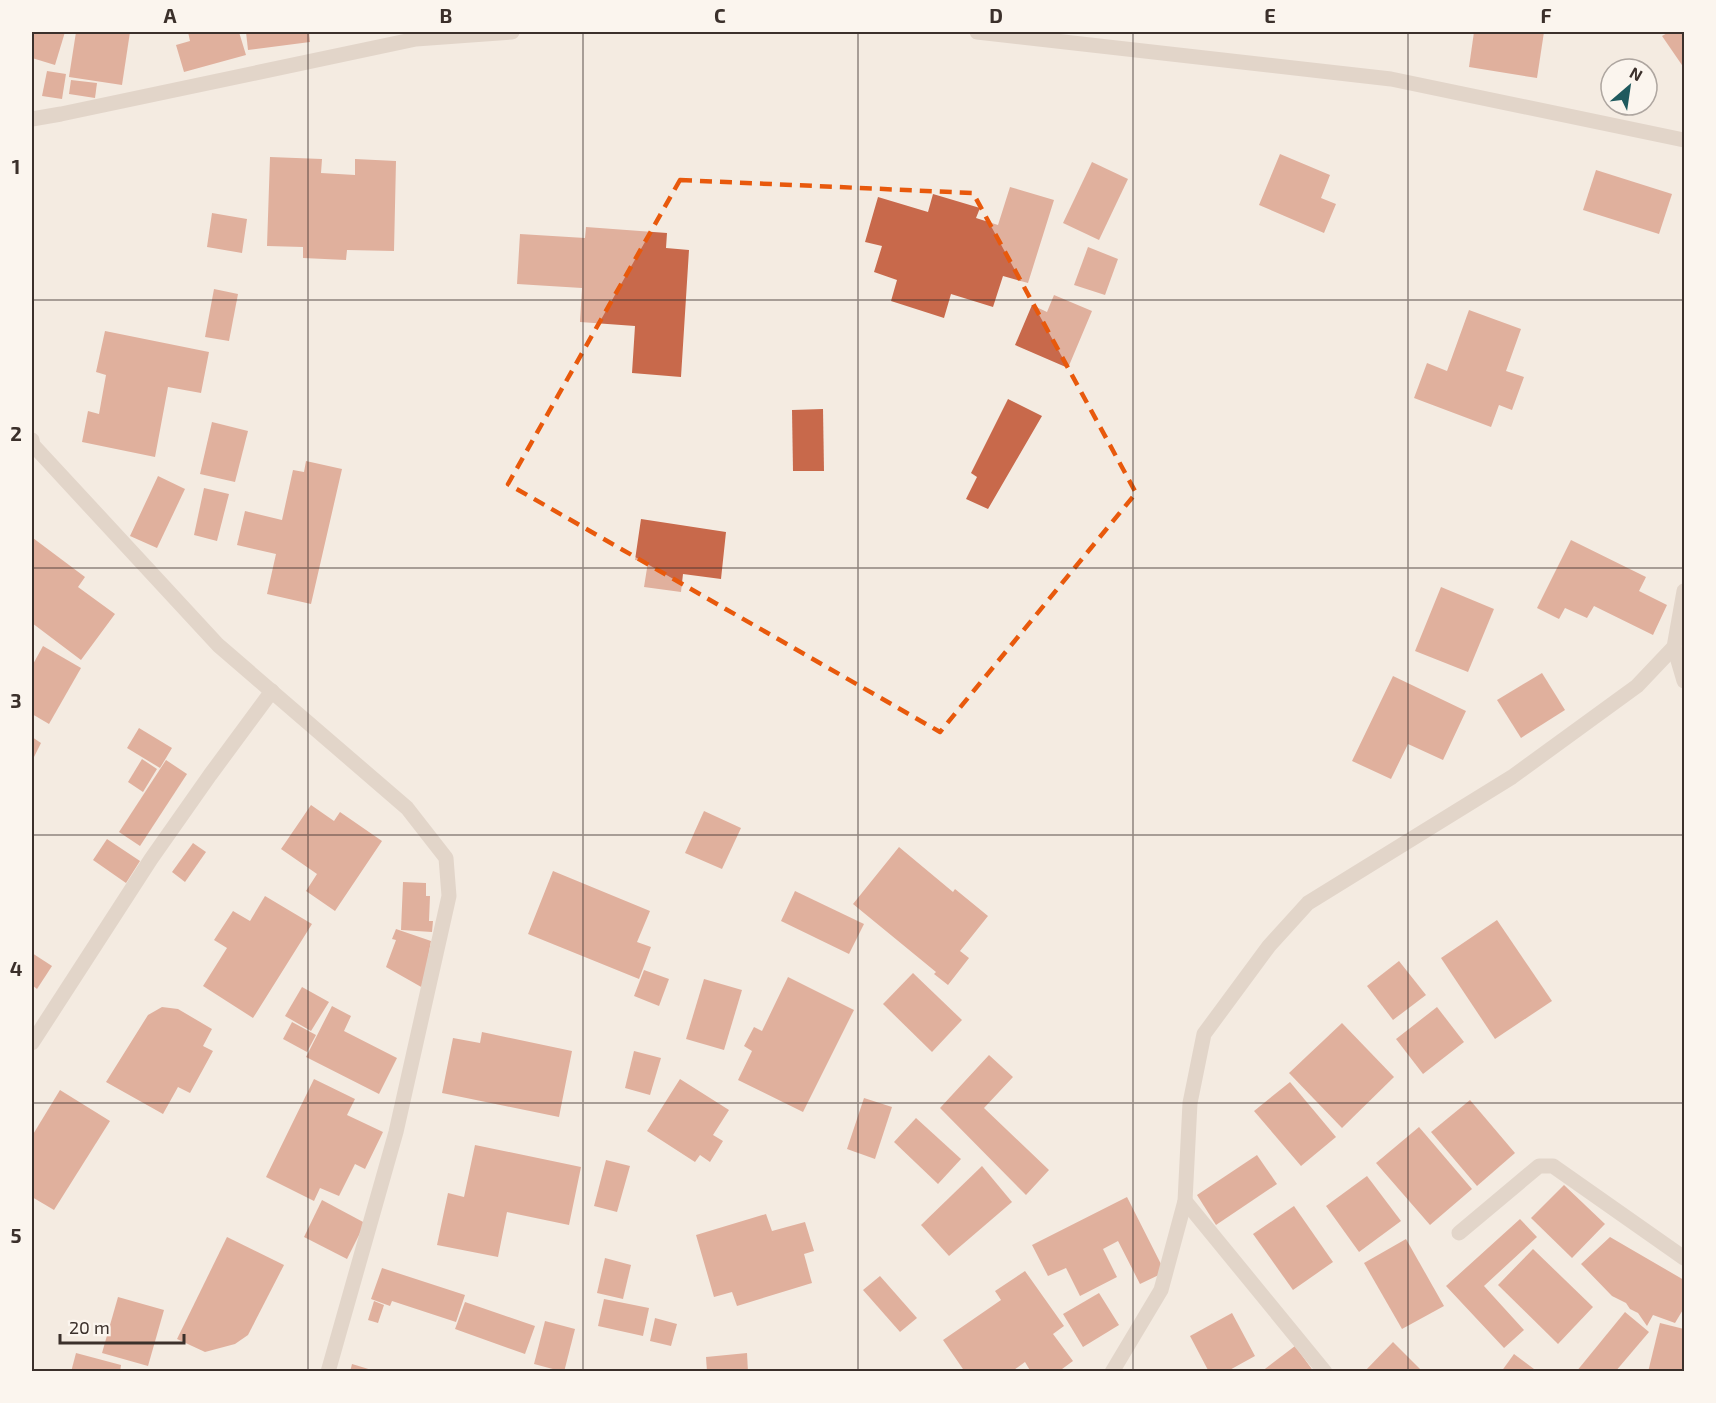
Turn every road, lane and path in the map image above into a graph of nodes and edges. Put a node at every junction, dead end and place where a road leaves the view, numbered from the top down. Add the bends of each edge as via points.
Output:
1 (512, 32) edge
2 (977, 32) edge
3 (411, 35) edge
4 (32, 119) edge
5 (1684, 140) edge
6 (32, 445) edge
7 (1684, 591) edge
8 (1674, 647) junction
9 (1684, 681) edge
10 (272, 691) junction
11 (32, 1043) edge
12 (1185, 1202) junction
13 (1459, 1233) dead end
14 (1684, 1258) edge
15 (328, 1371) edge
16 (1112, 1371) edge
17 (1325, 1371) edge

1 - 3 street
2 - 5 street via 1391,79
3 - 4 street
6 - 10 street via 218,645
7 - 8 street
8 - 9 street
8 - 12 street via 1637,686 1512,777 1308,903 1269,946 1204,1034 1190,1103
10 - 11 street via 152,859
10 - 15 street via 407,808 446,858 449,896 396,1132
12 - 16 street via 1161,1290
12 - 17 street
13 - 14 street via 1539,1166 1553,1166

